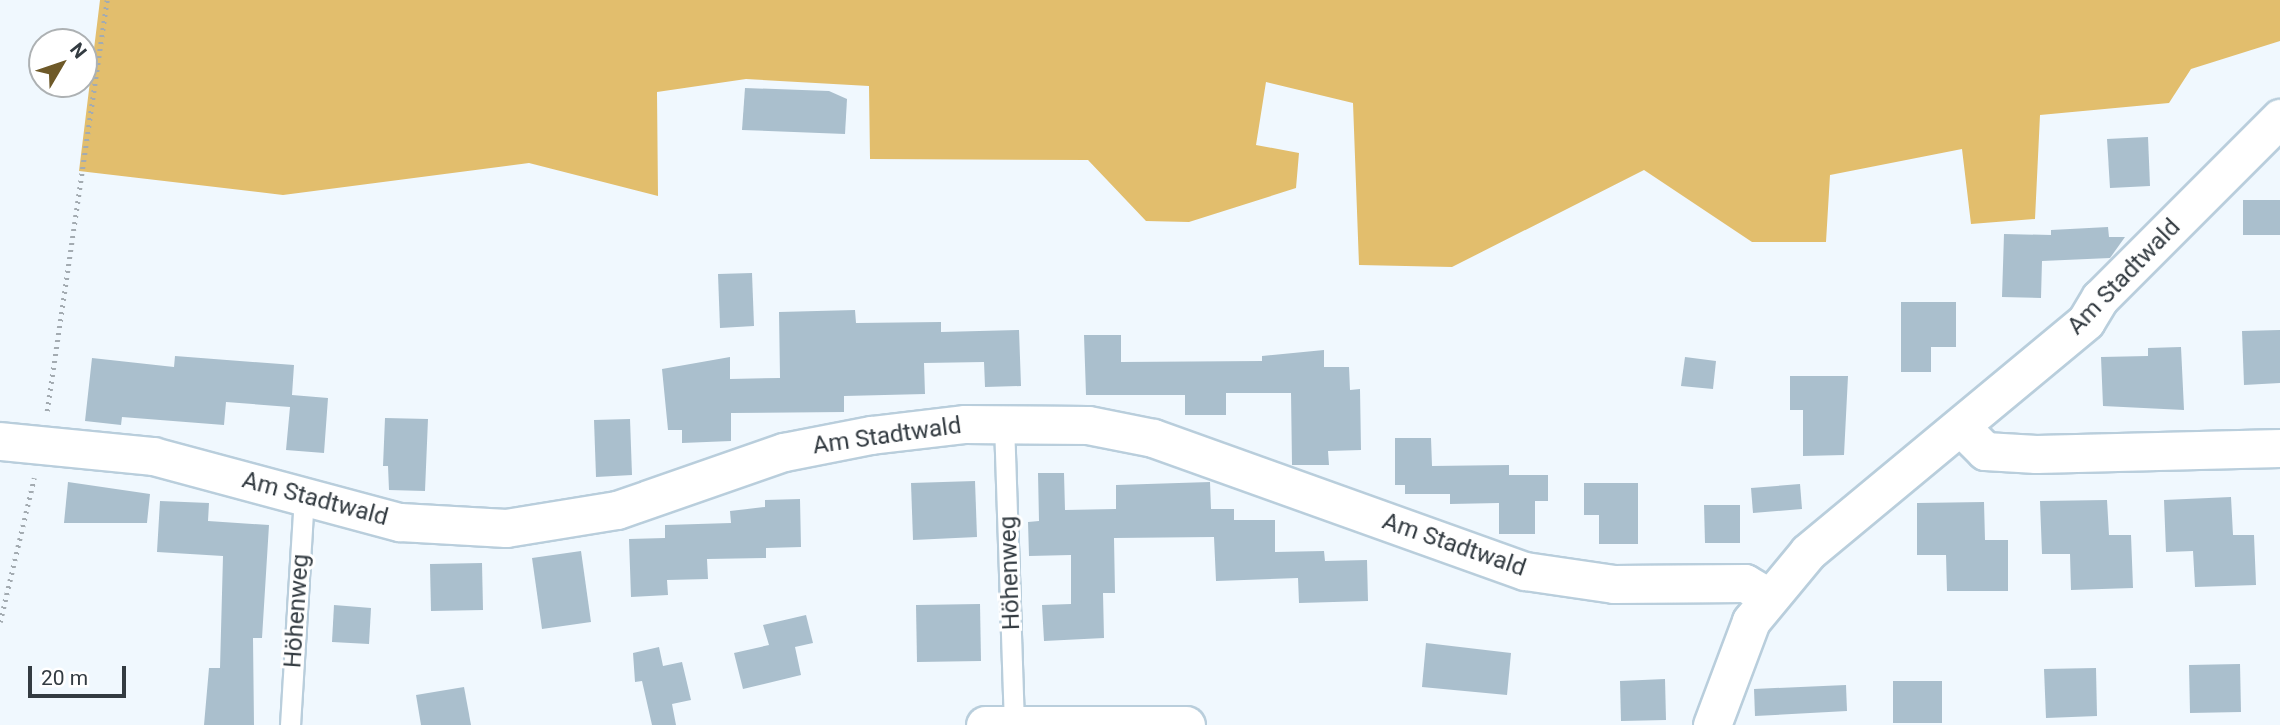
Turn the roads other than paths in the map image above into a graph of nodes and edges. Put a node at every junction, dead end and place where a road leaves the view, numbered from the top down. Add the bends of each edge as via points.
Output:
1 (2280, 118) edge
2 (1004, 423) junction
3 (1961, 427) junction
4 (0, 441) edge
5 (2280, 448) edge
6 (304, 498) junction
7 (1767, 596) junction
8 (999, 724) edge
9 (290, 725) edge
10 (1186, 725) edge
11 (1712, 725) edge

1 - 3 street, Am Stadtwald via 2100,298 2086,321
2 - 6 street, Am Stadtwald via 920,428 784,452 617,510 543,524 473,528 400,522
2 - 7 street, Am Stadtwald via 1088,425 1153,438 1525,570 1614,584 1745,583
2 - 8 lane, Höhenweg
3 - 5 street via 1985,450 2036,454
3 - 7 street, Am Stadtwald via 1808,552
4 - 6 street, Am Stadtwald via 153,456
6 - 9 lane, Höhenweg
7 - 11 street, Am Stadtwald via 1737,648
8 - 10 street, Höhenweg

